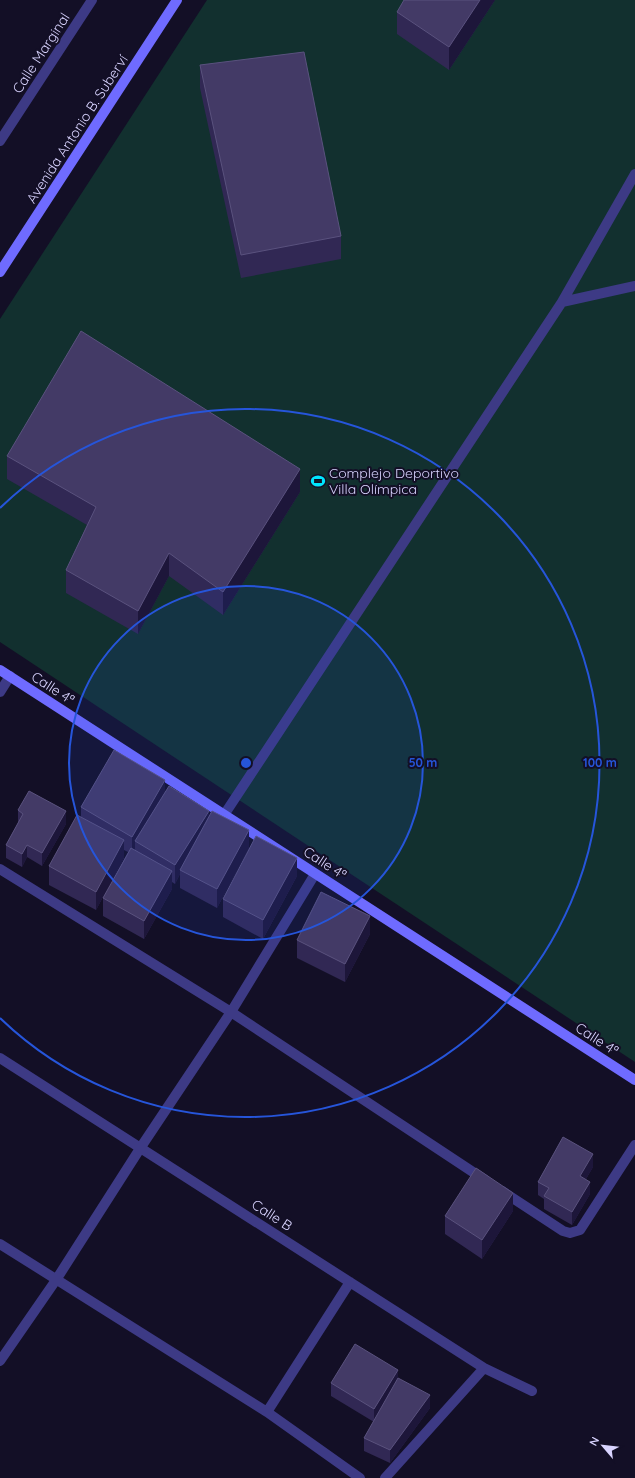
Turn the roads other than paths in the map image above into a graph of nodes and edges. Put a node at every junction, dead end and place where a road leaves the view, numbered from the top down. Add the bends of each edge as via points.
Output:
1 (92, 0) edge
2 (177, 0) edge
3 (0, 141) edge
4 (635, 174) edge
5 (0, 272) edge
6 (635, 286) edge
7 (562, 302) junction
8 (0, 670) edge
9 (10, 676) junction
10 (0, 692) edge
11 (224, 815) junction
12 (0, 869) edge
13 (315, 874) junction
14 (231, 1012) junction
15 (0, 1058) edge
16 (635, 1080) edge
17 (635, 1145) edge
18 (140, 1147) junction
19 (0, 1244) edge
20 (56, 1280) junction
21 (350, 1282) junction
22 (0, 1361) edge
23 (484, 1368) junction
24 (532, 1391) dead end
25 (267, 1412) junction
26 (360, 1478) edge
27 (385, 1478) edge

1 - 3 street, Calle Marginal
2 - 5 street, Avenida Antonio B. Suberví
4 - 7 street
6 - 7 street
7 - 11 street
8 - 9 street, Calle 4ª
9 - 10 street
9 - 11 street, Calle 4ª
11 - 13 street, Calle 4ª
12 - 14 street
13 - 14 street
13 - 16 street, Calle 4ª
14 - 17 street via 563,1231 570,1233 580,1230
14 - 18 street
15 - 18 street, Calle B
18 - 20 street
18 - 21 street, Calle B
19 - 20 street
20 - 22 street
20 - 25 street
21 - 23 street, Calle B
21 - 25 street
23 - 24 street, Calle B
23 - 27 street
25 - 26 street

